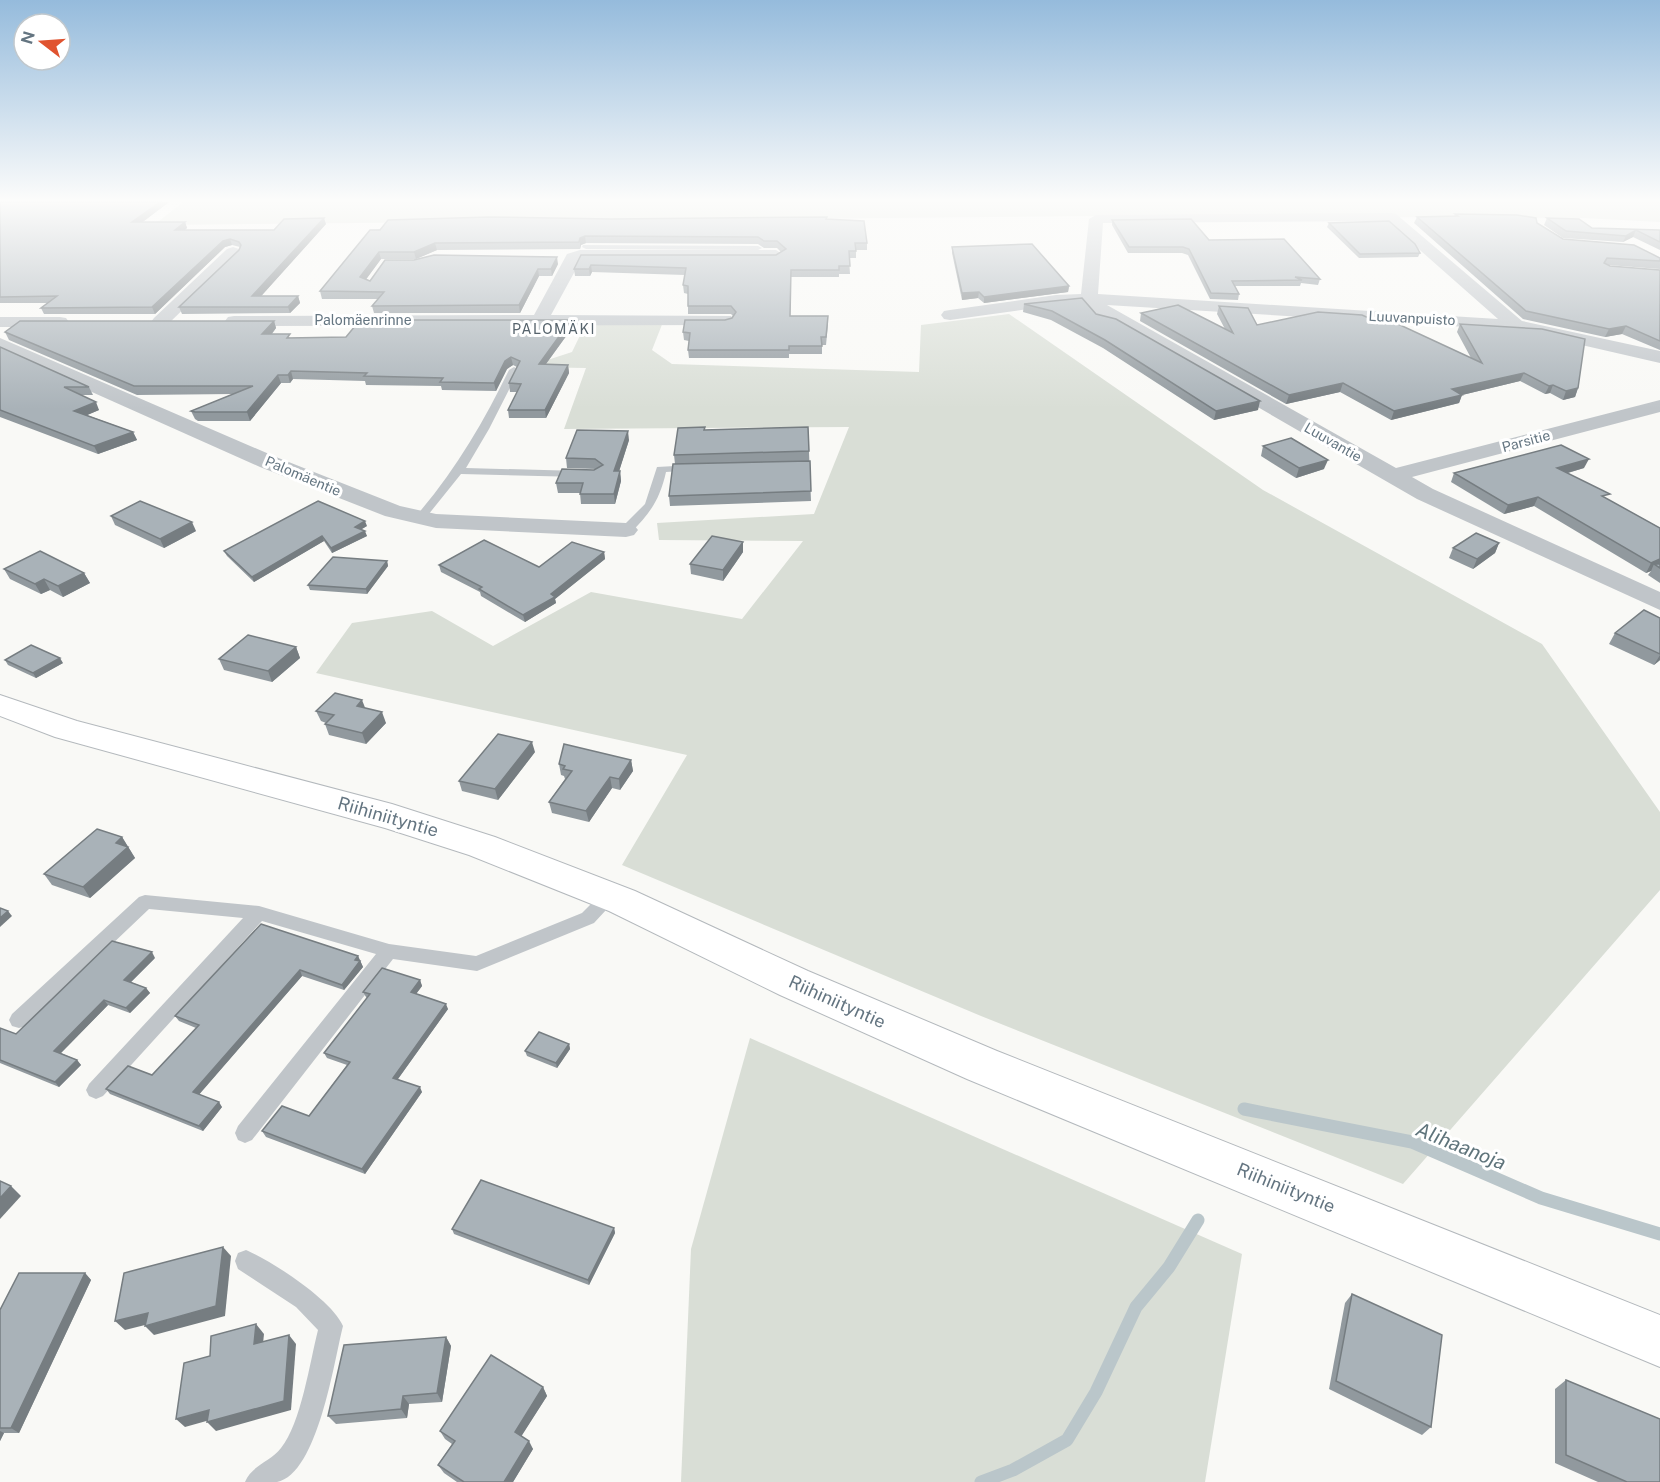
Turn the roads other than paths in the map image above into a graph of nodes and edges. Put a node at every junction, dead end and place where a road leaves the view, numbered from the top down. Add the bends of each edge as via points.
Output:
1 (213, 271) edge
2 (568, 271) edge
3 (1091, 271) edge
4 (1454, 271) edge
5 (1089, 299) junction
6 (950, 315) dead end
7 (540, 320) junction
8 (725, 320) edge
9 (214, 321) edge
10 (0, 322) edge
11 (80, 322) edge
12 (137, 322) edge
13 (160, 322) junction
14 (181, 322) edge
15 (1516, 325) junction
16 (0, 344) edge
17 (1660, 357) edge
18 (514, 370) edge
19 (1660, 406) edge
20 (708, 468) edge
21 (460, 471) junction
22 (596, 474) edge
23 (1392, 476) junction
24 (420, 518) junction
25 (626, 530) joint
26 (1660, 602) edge
27 (0, 705) edge
28 (610, 896) junction
29 (259, 913) junction
30 (389, 951) junction
31 (19, 1020) dead end
32 (96, 1090) dead end
33 (245, 1133) dead end
34 (246, 1261) dead end
35 (1660, 1341) edge
36 (258, 1482) edge

1 - 13 street
2 - 7 street
3 - 5 street
4 - 15 street
5 - 6 street, Luuvanpuisto
5 - 15 street, Luuvanpuisto
5 - 23 street, Luuvantie
7 - 8 street, Palomäenrinne
7 - 9 street, Palomäenrinne
10 - 11 street
12 - 13 street
13 - 14 street
15 - 17 street, Luuvanpuisto
16 - 24 street, Palomäentie via 334,490
18 - 21 lane
19 - 23 street, Parsitie
20 - 25 lane via 660,469 648,510
21 - 22 lane
21 - 24 lane
23 - 26 street, Luuvantie
24 - 25 street, Palomäentie
27 - 28 main road, Riihiniityntie via 67,729 392,817 482,846
28 - 30 lane via 588,918 477,964
28 - 35 main road, Riihiniityntie via 794,983 982,1065
29 - 30 lane
29 - 31 lane via 145,902
29 - 32 lane
30 - 33 lane
34 - 36 lane via 304,1299 331,1326 305,1433 290,1458

